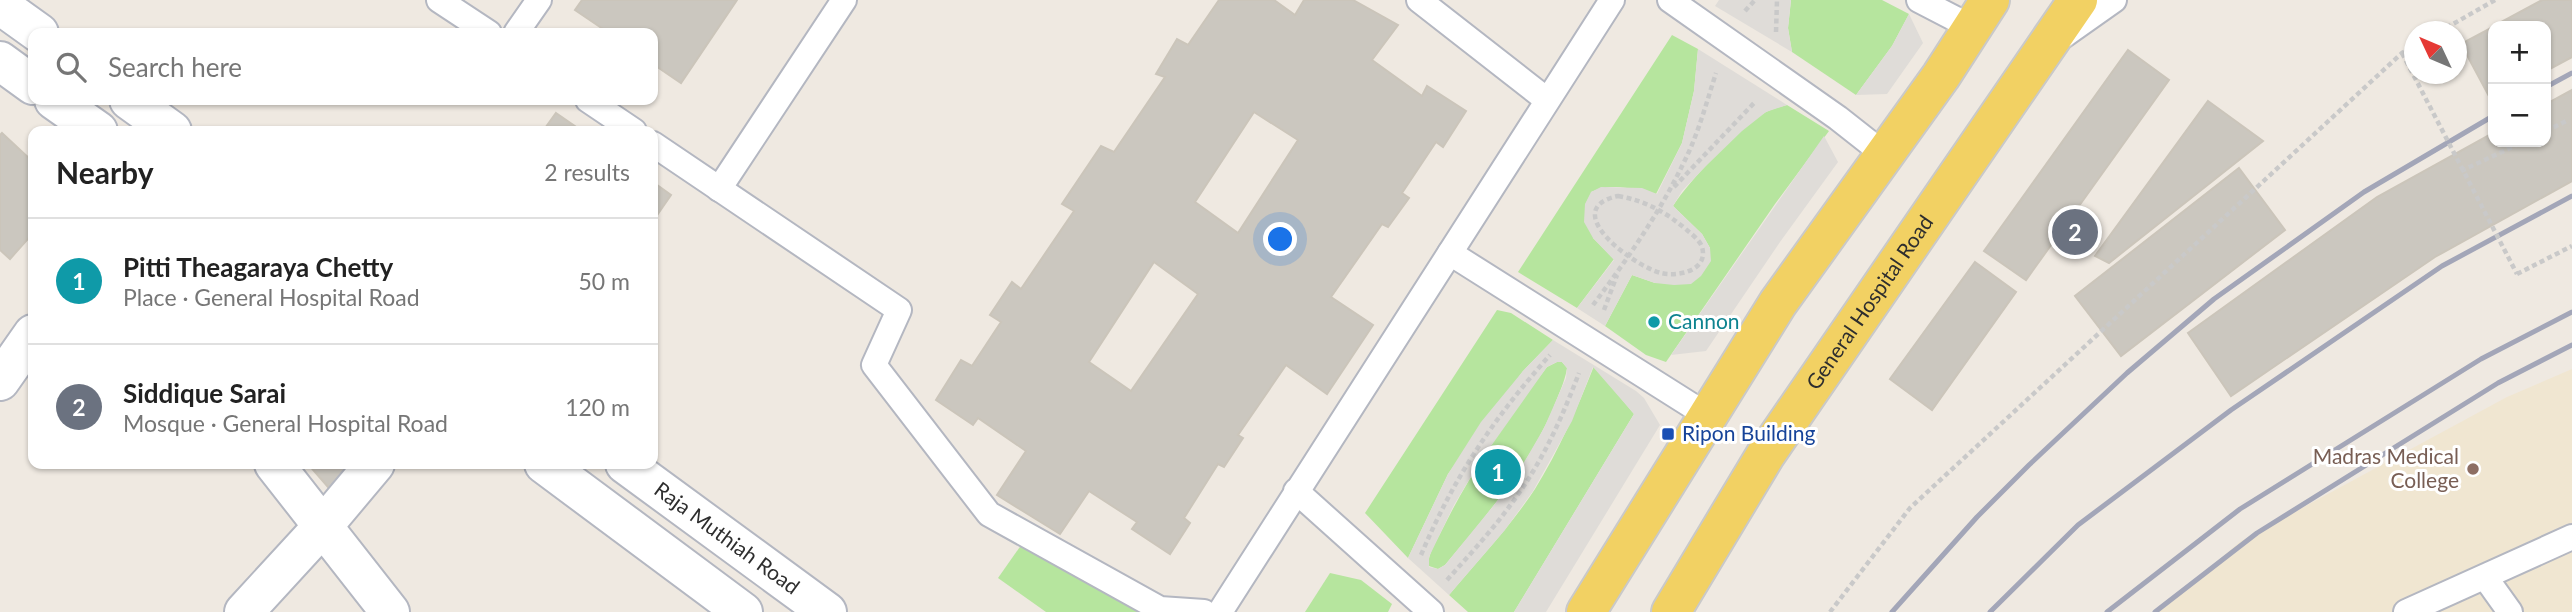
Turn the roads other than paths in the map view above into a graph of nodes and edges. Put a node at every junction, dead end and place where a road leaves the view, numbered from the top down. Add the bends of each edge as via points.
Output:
1 (439, 0) edge
2 (539, 0) edge
3 (844, 0) edge
4 (1419, 0) edge
5 (1612, 0) edge
6 (1670, 0) edge
7 (1919, 0) edge
8 (2078, 0) edge
9 (2114, 0) edge
10 (6, 9) edge
11 (1982, 14) edge
12 (32, 28) edge
13 (481, 28) edge
14 (519, 28) edge
15 (2049, 46) junction
16 (0, 61) edge
17 (28, 81) edge
18 (1547, 100) junction
19 (61, 105) edge
20 (136, 105) edge
21 (596, 105) edge
22 (91, 126) edge
23 (165, 126) edge
24 (627, 126) edge
25 (658, 147) edge
26 (1885, 155) junction
27 (719, 188) junction
28 (1450, 253) junction
29 (28, 341) edge
30 (0, 381) edge
31 (1708, 416) junction
32 (278, 469) edge
33 (371, 469) edge
34 (551, 469) edge
35 (632, 469) edge
36 (1296, 491) junction
37 (323, 526) junction
38 (2572, 537) edge
39 (2485, 577) junction
40 (244, 612) edge
41 (390, 612) edge
42 (743, 612) edge
43 (827, 612) edge
44 (1204, 612) edge
45 (1220, 612) edge
46 (1431, 612) edge
47 (1586, 612) edge
48 (1671, 612) edge
49 (2406, 612) edge
50 (2510, 612) edge

1 - 13 lane
2 - 14 lane
3 - 27 lane
4 - 18 lane
5 - 18 lane
6 - 26 lane
7 - 11 lane
8 - 15 main road, General Hospital Road
9 - 15 lane
10 - 12 main road
11 - 26 main road
15 - 48 main road, General Hospital Road via 1766,454
16 - 17 main road
18 - 28 lane
19 - 22 main road
20 - 23 main road
21 - 24 lane
25 - 27 lane
26 - 31 main road via 1779,303
27 - 44 lane via 899,310 874,365 989,514 1160,609
28 - 31 lane
28 - 36 lane
29 - 30 main road
31 - 47 main road
32 - 37 main road
33 - 37 main road
34 - 42 main road
35 - 43 main road, Raja Muthiah Road
36 - 45 lane
36 - 46 lane
37 - 40 main road
37 - 41 main road
38 - 39 lane
39 - 49 lane
39 - 50 lane

